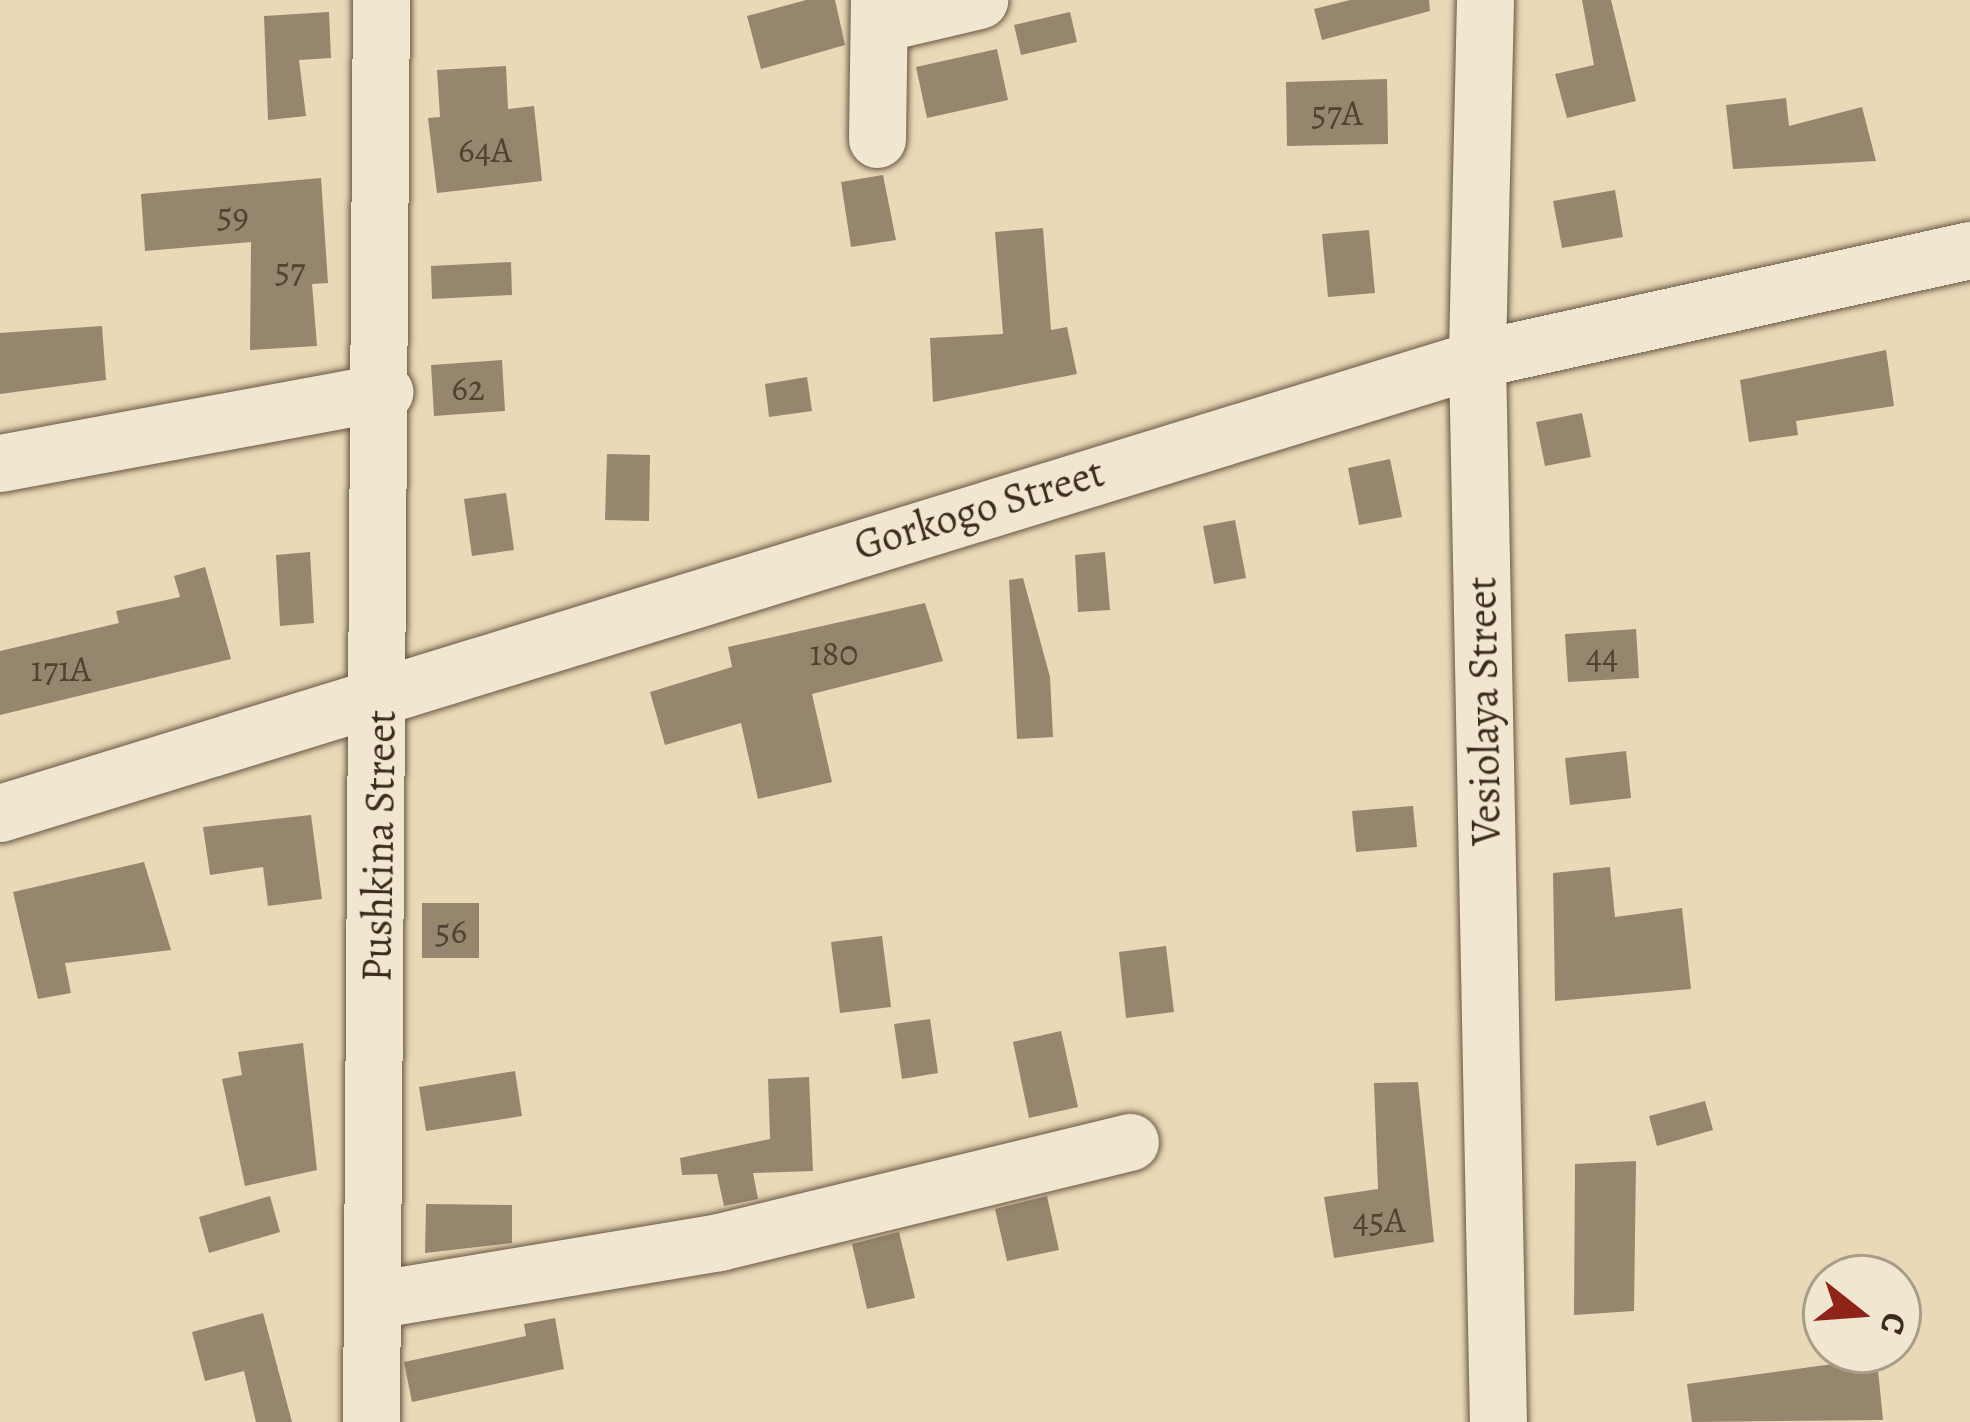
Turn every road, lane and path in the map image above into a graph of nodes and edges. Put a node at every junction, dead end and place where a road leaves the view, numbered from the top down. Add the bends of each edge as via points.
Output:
1 (381, 0) edge
2 (979, 0) edge
3 (1485, 0) edge
4 (880, 11) edge
5 (878, 139) dead end
6 (1970, 250) edge
7 (1477, 358) junction
8 (384, 392) junction
9 (0, 463) edge
10 (380, 690) junction
11 (0, 813) edge
12 (1130, 1142) dead end
13 (374, 1300) junction
14 (371, 1422) edge
15 (1498, 1422) edge

1 - 8 street, Pushkina Street
2 - 4 street
3 - 7 street, Vesiolaya Street
4 - 5 street
6 - 7 street, Gorkogo Street
7 - 10 street, Gorkogo Street
7 - 15 street, Vesiolaya Street
8 - 9 street
8 - 10 street, Pushkina Street
10 - 11 street, Gorkogo Street
10 - 13 street, Pushkina Street
12 - 13 street via 719,1242
13 - 14 street, Pushkina Street

